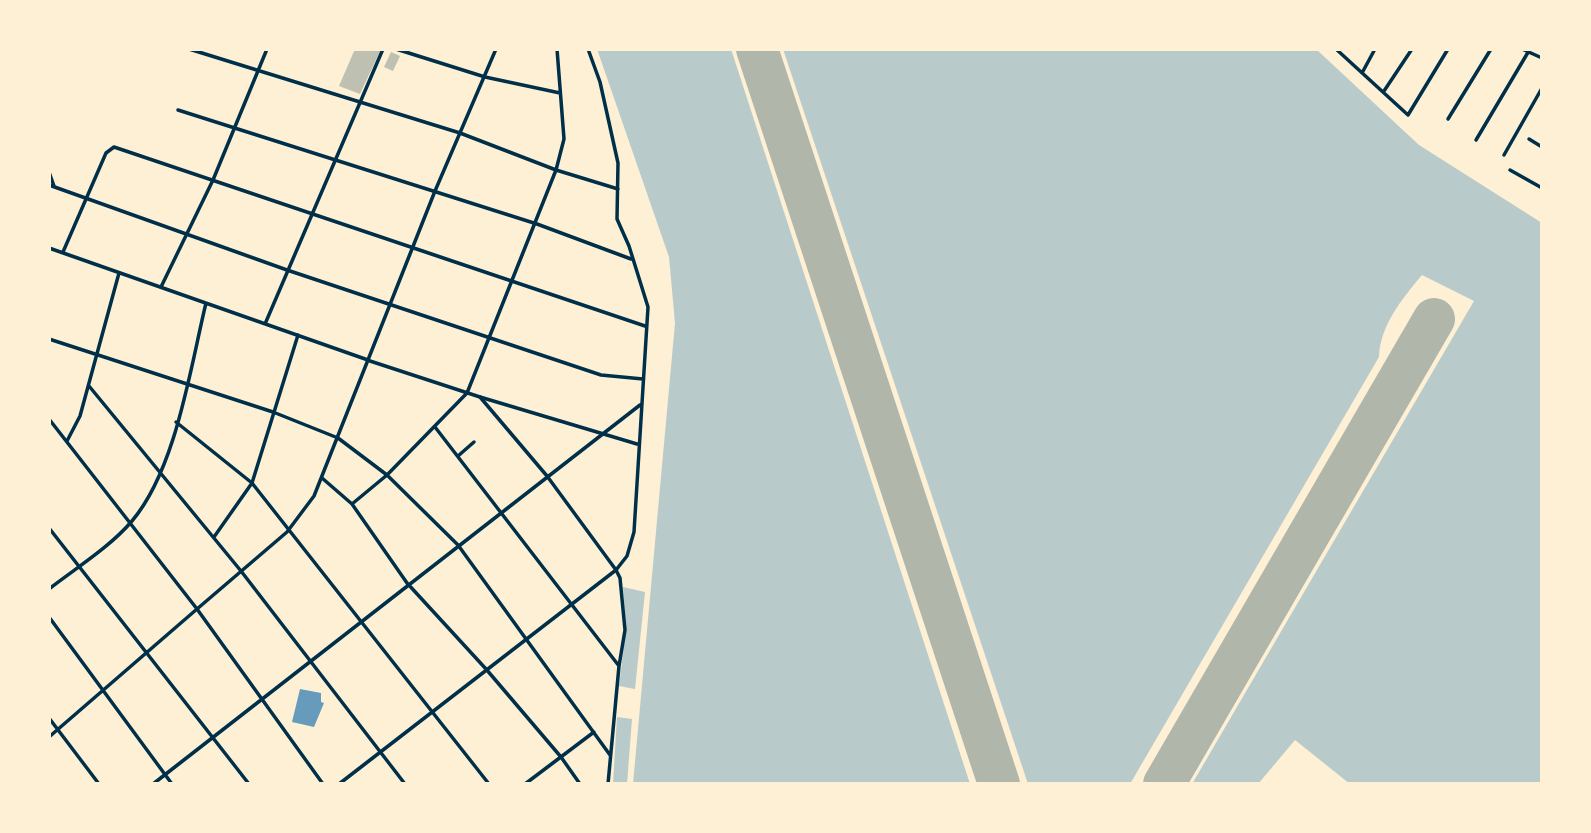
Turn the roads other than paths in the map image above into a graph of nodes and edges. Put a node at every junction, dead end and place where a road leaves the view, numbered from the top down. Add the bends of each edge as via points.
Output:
1 (189, 49) edge
2 (267, 49) edge
3 (383, 49) edge
4 (396, 49) edge
5 (496, 49) edge
6 (557, 49) edge
7 (588, 49) edge
8 (1336, 49) edge
9 (1375, 49) edge
10 (1412, 49) edge
11 (1448, 49) edge
12 (1491, 49) edge
13 (1522, 49) edge
14 (1529, 50) edge
15 (1542, 58) edge
16 (258, 69) junction
17 (1362, 72) junction
18 (485, 77) junction
19 (1542, 88) edge
20 (1384, 91) junction
21 (560, 93) junction
22 (358, 100) junction
23 (178, 110) dead end
24 (1448, 119) dead end
25 (236, 128) junction
26 (460, 133) junction
27 (1529, 139) dead end
28 (1476, 140) dead end
29 (1542, 147) edge
30 (1504, 155) dead end
31 (334, 159) junction
32 (556, 170) junction
33 (1510, 170) dead end
34 (49, 172) edge
35 (213, 180) junction
36 (49, 185) edge
37 (55, 187) junction
38 (1542, 188) edge
39 (618, 189) junction
40 (435, 191) junction
41 (85, 198) junction
42 (311, 214) junction
43 (537, 224) junction
44 (186, 233) junction
45 (49, 247) edge
46 (412, 248) junction
47 (62, 252) junction
48 (631, 259) junction
49 (287, 270) junction
50 (119, 272) junction
51 (512, 282) junction
52 (161, 287) junction
53 (206, 303) junction
54 (390, 303) junction
55 (265, 324) junction
56 (645, 326) junction
57 (298, 335) junction
58 (487, 337) junction
59 (49, 339) edge
60 (97, 355) junction
61 (370, 361) junction
62 (643, 379) junction
63 (187, 383) junction
64 (89, 386) junction
65 (467, 393) junction
66 (480, 397) junction
67 (502, 404) junction
68 (640, 405) junction
69 (273, 412) junction
70 (494, 414) junction
71 (49, 418) edge
72 (176, 422) junction
73 (435, 427) junction
74 (601, 435) junction
75 (338, 438) junction
76 (67, 441) junction
77 (474, 442) dead end
78 (638, 444) junction
79 (458, 456) junction
80 (162, 474) junction
81 (387, 475) junction
82 (547, 476) junction
83 (322, 478) junction
84 (252, 483) junction
85 (352, 504) junction
86 (503, 512) junction
87 (131, 523) junction
88 (49, 528) edge
89 (287, 532) junction
90 (214, 537) junction
91 (458, 545) junction
92 (79, 566) junction
93 (616, 570) junction
94 (242, 572) junction
95 (407, 583) junction
96 (49, 589) edge
97 (572, 605) junction
98 (197, 609) junction
99 (49, 617) edge
100 (361, 621) junction
101 (525, 640) junction
102 (146, 653) junction
103 (309, 662) junction
104 (619, 666) junction
105 (486, 669) junction
106 (104, 689) junction
107 (262, 699) junction
108 (435, 712) junction
109 (49, 718) edge
110 (57, 729) junction
111 (594, 732) junction
112 (49, 737) edge
113 (213, 737) junction
114 (380, 751) junction
115 (611, 756) junction
116 (561, 757) junction
117 (165, 775) junction
118 (99, 784) edge
119 (153, 784) edge
120 (172, 784) edge
121 (249, 784) edge
122 (323, 784) edge
123 (339, 784) edge
124 (405, 784) edge
125 (489, 784) edge
126 (525, 784) edge
127 (580, 784) edge
128 (608, 784) edge

1 - 16 street
2 - 16 street
3 - 22 street
4 - 18 street
5 - 18 street
6 - 21 street
7 - 39 street via 613,134
8 - 17 street
9 - 17 street
10 - 20 street
11 - 20 street via 1408,114
12 - 24 street
13 - 14 street
14 - 15 street
14 - 28 street
16 - 22 street
16 - 25 street
17 - 20 street
18 - 21 street
18 - 26 street
19 - 30 street
21 - 32 street via 564,139
22 - 26 street
22 - 31 street
23 - 25 street
25 - 31 street
25 - 35 street
26 - 32 street
26 - 40 street
27 - 29 street
31 - 40 street
31 - 42 street
32 - 39 street
32 - 43 street
33 - 38 street
34 - 37 street
35 - 41 street via 114,147 109,148
35 - 42 street
35 - 44 street
36 - 37 street
37 - 41 street
39 - 48 street via 617,219
40 - 43 street
40 - 46 street
41 - 44 street
41 - 47 street
42 - 46 street
42 - 49 street
43 - 48 street
43 - 51 street
44 - 49 street
44 - 52 street
45 - 47 street
46 - 51 street
46 - 54 street
47 - 50 street
48 - 56 street via 648,307
49 - 54 street
49 - 55 street
50 - 52 street
50 - 60 street
51 - 56 street
51 - 58 street
52 - 53 street
53 - 55 street
53 - 63 street
54 - 58 street
54 - 61 street
55 - 57 street
56 - 62 street
57 - 61 street
57 - 69 street
58 - 62 street via 601,375
58 - 65 street
59 - 60 street
60 - 63 street
60 - 64 street
61 - 65 street
61 - 75 street
62 - 68 street
63 - 69 street
63 - 72 street
64 - 76 street
64 - 80 street
65 - 66 street
65 - 73 street
66 - 67 street
66 - 70 street
67 - 70 street
67 - 74 street
68 - 74 street
68 - 78 street
69 - 75 street
69 - 84 street
70 - 82 street
71 - 76 street
72 - 80 street
72 - 84 street
73 - 79 street
73 - 81 street
74 - 78 street
74 - 82 street
75 - 81 street
75 - 83 street
76 - 87 street
77 - 79 street
78 - 93 street via 634,532 627,556
79 - 86 street
80 - 87 street
80 - 90 street
81 - 85 street
81 - 91 street
82 - 86 street
82 - 93 street
83 - 85 street
83 - 89 street
84 - 89 street
84 - 90 street
85 - 95 street
86 - 91 street
86 - 97 street
87 - 92 street
87 - 98 street
88 - 92 street
89 - 94 street
89 - 100 street
90 - 94 street
91 - 95 street
91 - 101 street
92 - 96 street
92 - 102 street
93 - 97 street
93 - 104 street via 625,630
94 - 98 street
94 - 103 street
95 - 100 street
95 - 105 street
97 - 101 street
97 - 104 street
98 - 102 street
98 - 107 street
99 - 106 street
100 - 103 street
100 - 108 street
101 - 105 street
101 - 111 street
102 - 106 street
102 - 113 street
103 - 107 street
103 - 114 street
104 - 115 street
105 - 108 street
105 - 116 street
106 - 110 street
106 - 117 street
107 - 113 street
107 - 122 street
108 - 114 street
108 - 125 street
109 - 110 street
110 - 112 street
110 - 118 street
111 - 115 street
111 - 116 street
113 - 117 street
113 - 121 street
114 - 123 street
114 - 124 street
115 - 128 street
116 - 126 street
116 - 127 street
117 - 119 street
117 - 120 street

